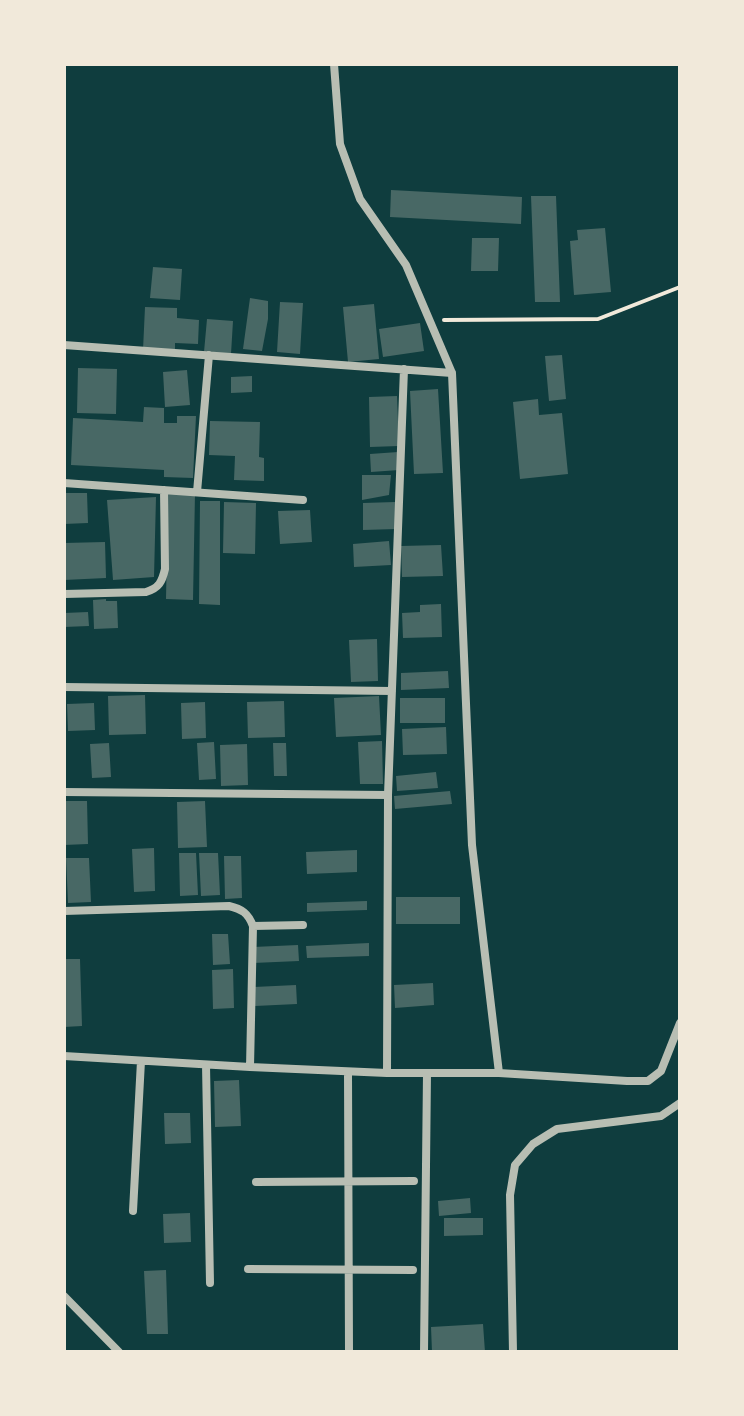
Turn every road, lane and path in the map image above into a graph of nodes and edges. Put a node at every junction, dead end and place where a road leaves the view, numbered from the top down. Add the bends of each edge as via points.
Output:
1 (334, 64) edge
2 (680, 287) edge
3 (429, 320) junction
4 (64, 345) edge
5 (209, 355) junction
6 (404, 369) junction
7 (452, 373) junction
8 (64, 483) edge
9 (164, 490) junction
10 (197, 492) junction
11 (303, 500) dead end
12 (64, 594) edge
13 (64, 687) edge
14 (392, 691) junction
15 (64, 792) edge
16 (388, 795) junction
17 (64, 911) edge
18 (303, 925) dead end
19 (253, 926) junction
20 (680, 1023) edge
21 (64, 1056) edge
22 (141, 1061) junction
23 (206, 1065) junction
24 (250, 1067) junction
25 (348, 1072) junction
26 (387, 1073) junction
27 (427, 1073) junction
28 (499, 1073) junction
29 (680, 1103) edge
30 (348, 1181) junction
31 (414, 1181) dead end
32 (256, 1182) dead end
33 (133, 1211) dead end
34 (248, 1269) dead end
35 (347, 1270) junction
36 (413, 1270) dead end
37 (210, 1283) dead end
38 (64, 1296) edge
39 (119, 1352) edge
40 (349, 1352) edge
41 (424, 1352) edge
42 (513, 1352) edge

1 - 3 street via 340,144 360,199 406,265
2 - 3 path via 598,319
3 - 7 street
4 - 5 street
5 - 6 street
5 - 10 street
6 - 7 street
6 - 14 street
7 - 28 street via 472,845
8 - 9 street
9 - 10 street
9 - 12 street via 165,569 156,589
10 - 11 street
13 - 14 street
14 - 16 street
15 - 16 street
16 - 26 street
17 - 19 street via 229,906 249,915
18 - 19 street
19 - 24 street
20 - 28 street via 661,1071 648,1081
21 - 22 street
22 - 23 street
22 - 33 street
23 - 24 street
23 - 37 street
24 - 25 street
25 - 26 street
25 - 30 street
26 - 27 street
27 - 28 street
27 - 41 street
29 - 42 street via 661,1116 557,1129 533,1144 515,1165 510,1195
30 - 31 street
30 - 32 street
30 - 35 street
34 - 35 street
35 - 36 street
35 - 40 street
38 - 39 street

